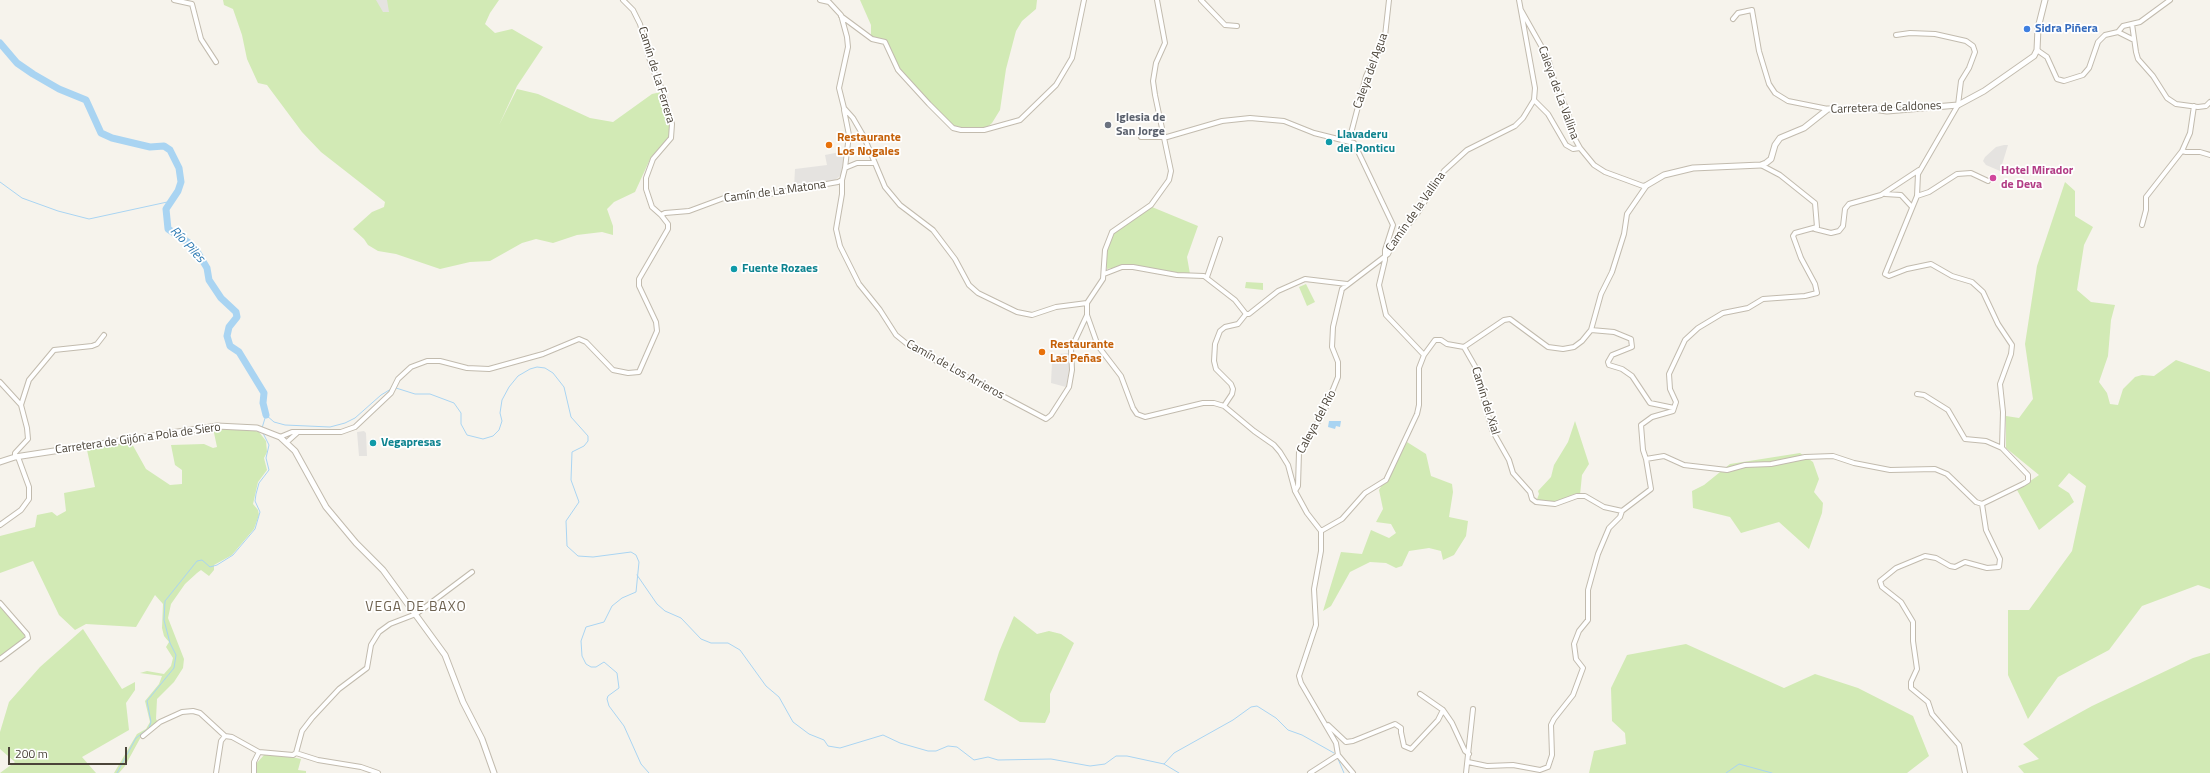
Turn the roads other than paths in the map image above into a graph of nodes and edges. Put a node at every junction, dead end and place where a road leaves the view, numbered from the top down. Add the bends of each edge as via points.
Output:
1 (174, 0) edge
2 (623, 0) edge
3 (820, 0) edge
4 (1084, 0) edge
5 (1158, 0) edge
6 (1201, 0) edge
7 (1389, 0) edge
8 (1519, 0) edge
9 (2045, 0) edge
10 (2170, 0) edge
11 (1521, 10) junction
12 (841, 15) junction
13 (1733, 19) dead end
14 (2132, 24) junction
15 (1237, 26) dead end
16 (2118, 32) junction
17 (1896, 35) dead end
18 (2134, 40) junction
19 (2037, 50) junction
20 (216, 62) dead end
21 (1534, 100) junction
22 (2209, 104) edge
23 (1958, 105) junction
24 (2194, 106) junction
25 (844, 108) junction
26 (1828, 109) junction
27 (1142, 137) dead end
28 (1164, 137) junction
29 (1350, 141) junction
30 (1580, 148) junction
31 (2182, 151) junction
32 (2210, 155) edge
33 (874, 163) junction
34 (1760, 165) junction
35 (845, 168) junction
36 (1920, 170) junction
37 (842, 180) junction
38 (1988, 181) dead end
39 (1647, 185) junction
40 (1881, 196) junction
41 (1917, 196) junction
42 (1912, 207) junction
43 (661, 215) junction
44 (2142, 225) dead end
45 (1815, 229) junction
46 (1220, 239) dead end
47 (1385, 256) junction
48 (1104, 274) junction
49 (1207, 277) junction
50 (1347, 284) junction
51 (1087, 303) junction
52 (1246, 314) junction
53 (1087, 315) junction
54 (1591, 330) junction
55 (104, 335) dead end
56 (1464, 347) junction
57 (1424, 355) junction
58 (0, 382) edge
59 (1917, 394) dead end
60 (21, 405) junction
61 (1224, 406) junction
62 (1674, 408) junction
63 (300, 431) junction
64 (280, 437) junction
65 (287, 442) junction
66 (2002, 448) junction
67 (17, 457) junction
68 (1646, 459) junction
69 (0, 462) edge
70 (1295, 491) junction
71 (1982, 504) junction
72 (1622, 511) junction
73 (0, 525) edge
74 (1321, 531) junction
75 (472, 572) dead end
76 (0, 602) edge
77 (416, 614) junction
78 (0, 659) edge
79 (1420, 694) dead end
80 (1473, 709) dead end
81 (1443, 710) junction
82 (1324, 720) junction
83 (143, 736) dead end
84 (225, 736) junction
85 (259, 752) junction
86 (296, 753) junction
87 (1469, 754) junction
88 (1338, 755) junction
89 (1468, 762) junction
90 (216, 773) edge
91 (254, 773) edge
92 (378, 773) edge
93 (494, 773) edge
94 (1310, 773) edge
95 (1353, 773) edge
96 (1466, 773) edge
97 (1964, 773) edge

1 - 20 street via 192,4 201,39
2 - 43 street, Camín de La Ferrera via 640,24 672,124 671,138 653,159 646,178 646,189 652,207
3 - 12 street via 829,2
4 - 12 street via 1072,58 1056,85 1020,120 984,130 953,128 898,70 885,42 872,39
5 - 28 street via 1165,42 1156,63 1153,80
6 - 15 street via 1225,25
7 - 29 street, Caleya del Agua via 1386,36 1366,76
8 - 11 street
9 - 19 street via 2038,28
10 - 14 street via 2140,22
11 - 21 street via 1535,88
11 - 30 street, Caleya de La Vallina via 1548,58
12 - 25 street, Camín de La Matona via 848,47 839,88
13 - 26 street via 1738,13 1752,10 1759,52 1771,89 1788,101
14 - 16 street via 2123,26
14 - 18 street
16 - 18 street
16 - 19 street via 2105,35 2098,42 2089,68 2083,75 2064,81 2057,79 2047,57
17 - 23 street via 1935,34 1966,41 1973,46 1974,56 1960,84
18 - 24 street via 2141,63 2167,98 2176,104
19 - 23 street, Carretera de Caldones via 2023,66
21 - 30 street via 1548,114 1566,145 1574,149
21 - 47 street, Camín de la Vallina via 1515,126 1467,150 1444,171 1417,214
22 - 24 street via 2202,107
23 - 26 street, Carretera de Caldones via 1887,111 1866,108
23 - 36 street
24 - 31 street via 2190,133
25 - 33 street via 864,137
25 - 35 street, Camín de La Matona via 849,135
26 - 34 street, Carretera de Caldones via 1804,128 1780,138 1771,159
27 - 28 street
28 - 29 street via 1222,121 1250,118 1284,121 1337,140
28 - 48 street via 1171,167 1169,180 1151,205 1112,232 1105,250
29 - 47 street via 1356,146 1392,221 1393,227
30 - 39 street, Caleya de La Vallina via 1604,172
31 - 32 street
31 - 44 street via 2147,193
33 - 35 street via 857,163
33 - 51 street via 893,198 933,230 955,259 969,285 978,292 1016,312 1032,315 1056,307
34 - 39 street via 1693,168 1664,175
34 - 45 street via 1780,175 1814,200 1817,224
35 - 37 street, Camín de La Matona
36 - 40 street
36 - 41 street via 1916,187
37 - 43 street, Camín de La Matona via 764,195 724,198 689,211
37 - 53 street, Camín de Los Arrieros via 836,228 840,246 859,284 896,335 912,348 1046,419 1069,387 1072,370 1071,350
38 - 41 street via 1971,173 1956,174 1929,192
39 - 54 street via 1627,214 1624,234 1612,272 1601,294
40 - 42 street via 1898,194
40 - 45 street via 1849,204 1845,209 1839,231 1832,233
41 - 42 street
42 - 66 street via 1885,274 1889,276 1931,264 1952,276 1972,282 1983,292 1998,324 2012,344 2000,384 2003,412
43 - 63 street, Camín de La Ferrera via 668,224 668,229 639,279 639,286 656,322 657,332 639,372 613,370 586,342 579,339 543,354 489,369 427,361 412,367 398,378 392,391 374,410 350,429 330,432
45 - 62 street via 1795,233 1794,236 1817,293 1763,299 1748,308 1723,313 1698,328 1685,340 1669,374 1670,389 1676,402
46 - 49 street
47 - 50 street, Camín de la Vallina
47 - 57 street via 1379,284 1386,315
48 - 49 street via 1122,267 1134,266 1177,275
48 - 51 street via 1101,284
49 - 52 street
50 - 52 street via 1305,279 1278,291
50 - 70 street, Caleya del Río via 1340,296 1332,327 1332,347 1338,362 1338,377 1323,414 1299,452 1298,486
51 - 53 street
52 - 61 street via 1238,324 1220,331 1215,344 1216,369 1231,384 1232,389 1232,394
53 - 61 street via 1098,346 1121,376 1132,408 1137,414 1145,417 1203,403
54 - 56 street via 1574,347 1548,347 1510,319 1504,320
54 - 62 street via 1614,332 1631,339 1632,347 1612,356 1609,365 1632,376 1650,403
55 - 60 street via 92,346 54,350 29,380
56 - 57 street via 1437,339
56 - 72 street, Camín del Xial via 1472,358 1479,377 1492,430 1509,460 1513,473 1530,492 1532,499 1550,505 1585,496 1604,507
57 - 74 street via 1418,372 1419,409 1386,480 1365,493 1342,519
58 - 60 street
59 - 66 street via 1924,395 1948,410 1965,439 1986,441
60 - 67 street via 28,439 15,452
61 - 70 street via 1254,432 1274,445 1288,465
62 - 68 street via 1673,411 1652,417 1642,425
63 - 64 street
63 - 65 street
64 - 65 street, Carretera de Gijón a Pola de Siero
64 - 67 street, Carretera de Gijón a Pola de Siero via 257,428 217,426
65 - 77 street, Carretera de Gijón a Pola de Siero via 300,458 326,507 383,570
66 - 71 street via 2026,473 2028,480
67 - 69 street, Carretera de Gijón a Pola de Siero
67 - 73 street via 29,487 29,499 21,510
68 - 71 street via 1664,456 1684,465 1727,470 1805,457 1833,456 1890,470 1935,469 1947,474 1976,502
68 - 72 street via 1651,489
70 - 74 street
71 - 97 street via 1987,533 2000,559 1999,567 1987,568 1965,562 1955,567 1932,556 1925,556 1896,568 1880,581 1882,587 1901,602 1913,622 1917,669 1911,688 1928,702 1932,714 1959,745
72 - 89 street via 1620,517 1609,528 1598,554 1588,590 1588,620 1574,644 1576,659 1583,668 1572,695 1551,725 1552,755 1548,767 1540,770 1514,765 1487,766
74 - 82 street via 1321,551 1314,589 1316,625 1300,676 1304,690
75 - 77 street
76 - 78 street via 28,638
77 - 86 street via 390,624 380,632 371,645 367,668 340,688 312,718 302,731
77 - 93 street, Carretera de Gijón a Pola de Siero via 445,655
79 - 81 street
80 - 87 street
81 - 82 street via 1434,727 1411,750 1404,746 1401,728 1395,724 1353,742 1346,742
81 - 87 street
82 - 88 street via 1336,743
83 - 84 street via 154,726 182,712 193,712 200,713
84 - 85 street via 232,737
84 - 90 street via 221,741
85 - 86 street via 293,755
85 - 91 street via 254,762
86 - 92 street
87 - 89 street
88 - 94 street
88 - 95 street
89 - 96 street

